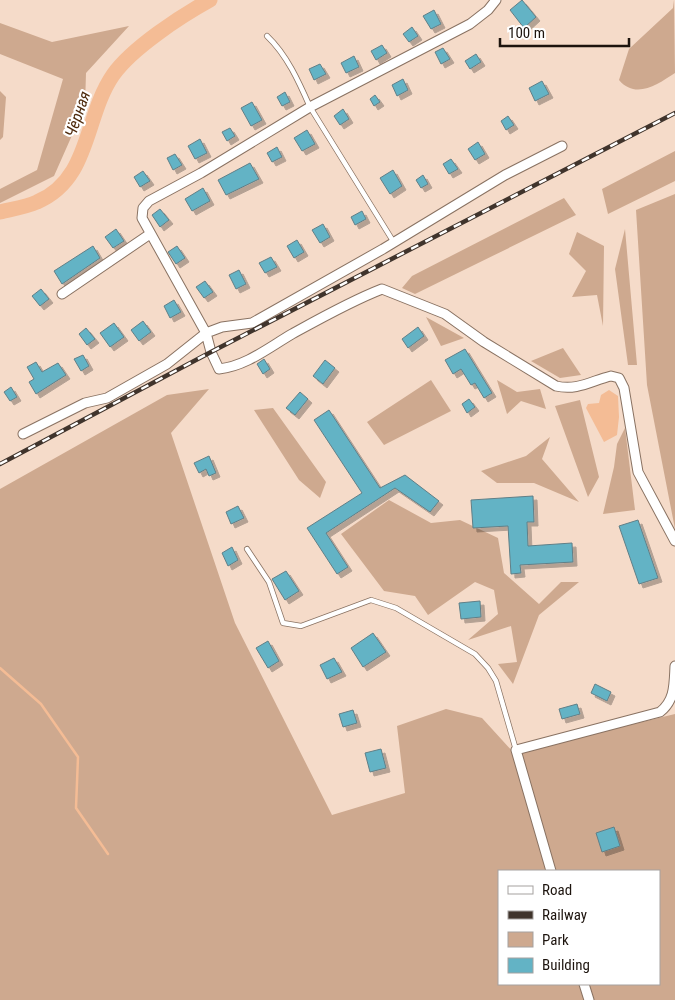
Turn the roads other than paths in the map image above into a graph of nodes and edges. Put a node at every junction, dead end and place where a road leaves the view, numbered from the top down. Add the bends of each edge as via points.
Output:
1 (496, 0) edge
2 (267, 36) dead end
3 (310, 106) junction
4 (562, 146) dead end
5 (150, 234) junction
6 (393, 241) junction
7 (62, 294) dead end
8 (206, 333) junction
9 (23, 434) dead end
10 (675, 541) edge
11 (247, 548) dead end
12 (675, 666) edge
13 (516, 750) junction
14 (551, 870) edge
15 (584, 985) edge
16 (589, 1000) edge

1 - 3 street via 470,24
2 - 3 lane via 278,46
3 - 5 street via 149,201 143,208 142,218
3 - 6 lane
4 - 6 street via 505,175
5 - 7 street
5 - 8 street
6 - 8 street via 252,323
8 - 9 street via 167,364 107,398 86,403
8 - 10 street via 219,369 236,367 361,297 382,289 444,314 556,386 578,388 611,376 619,378 624,388 638,472
11 - 13 lane via 269,582 283,623 301,626 371,600 396,608 475,654 496,681
12 - 13 street via 673,698 660,712
13 - 14 street
15 - 16 street

